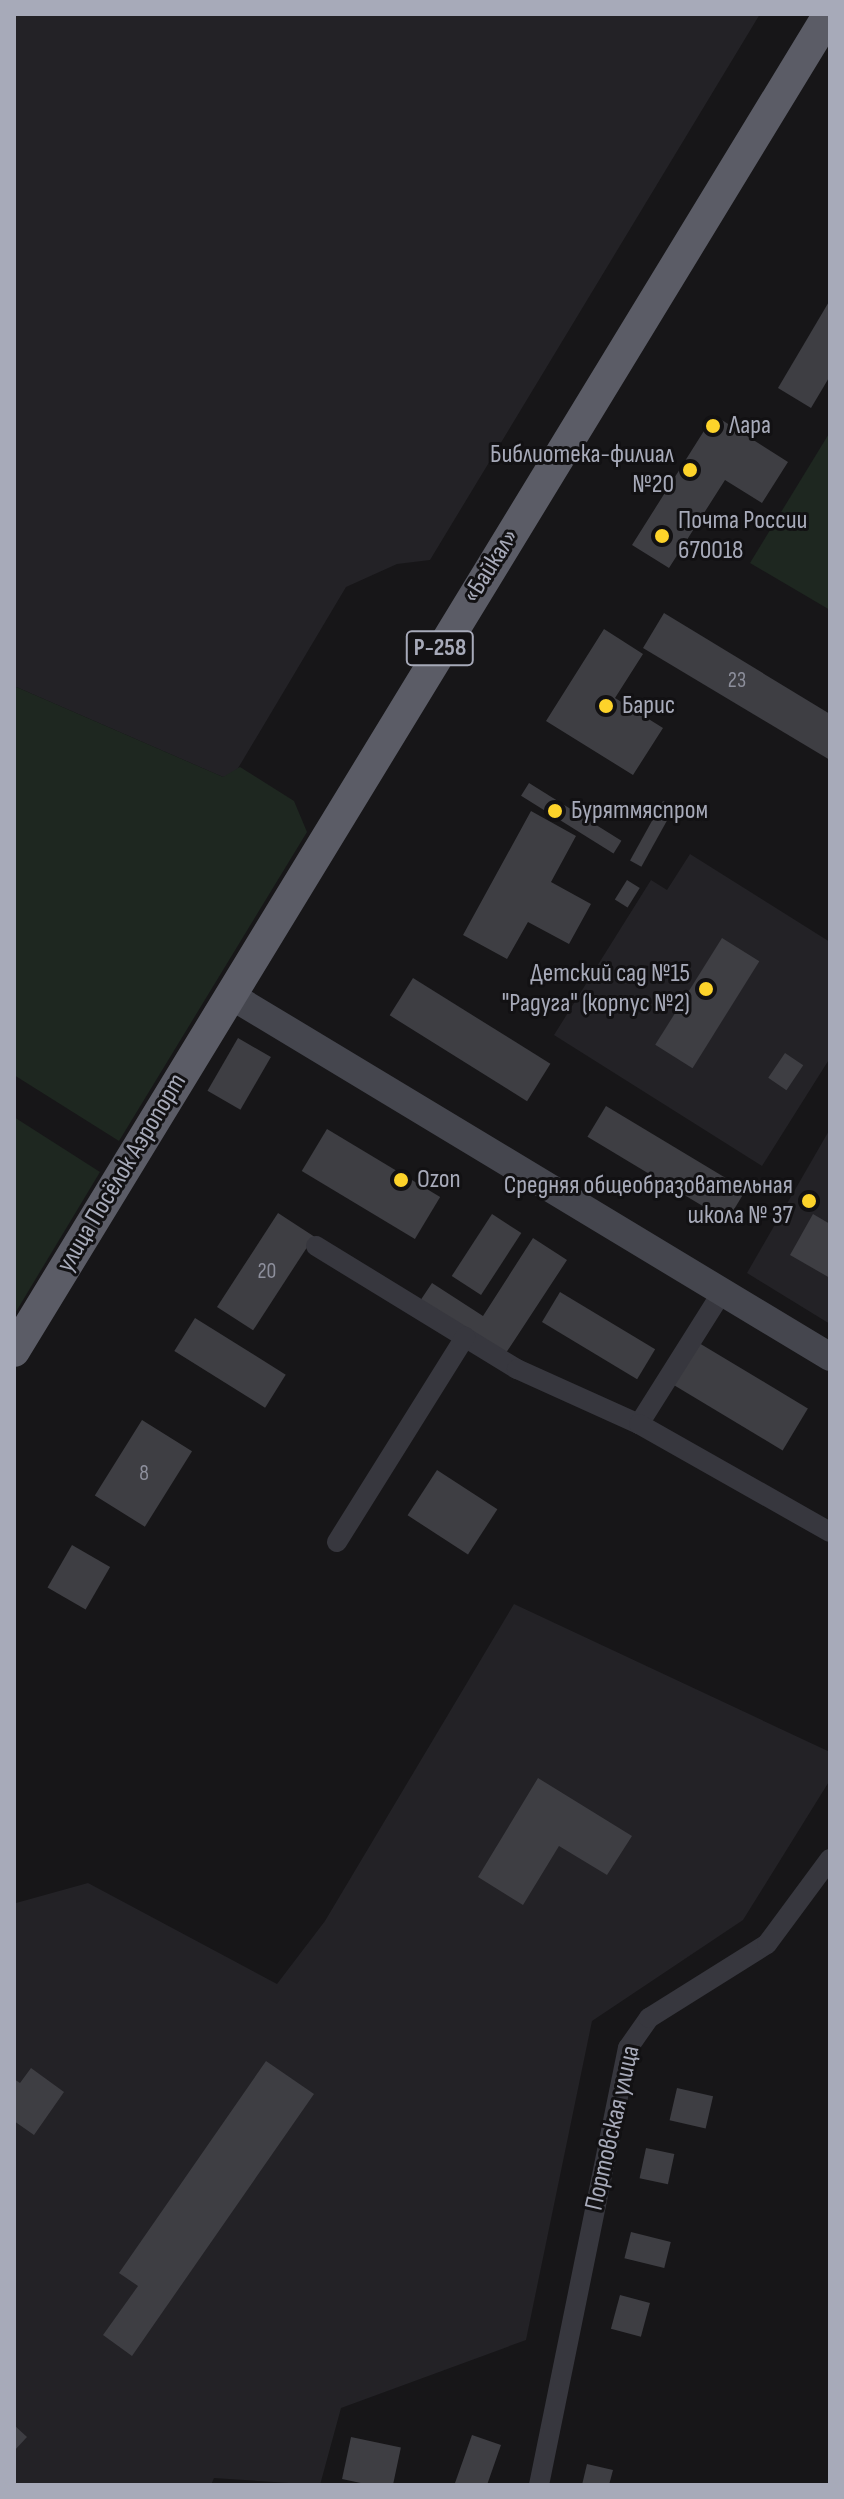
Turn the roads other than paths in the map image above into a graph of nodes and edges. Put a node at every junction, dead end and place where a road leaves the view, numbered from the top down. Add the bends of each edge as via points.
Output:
1 (829, 14) edge
2 (230, 995) junction
3 (316, 1246) dead end
4 (722, 1292) junction
5 (465, 1337) junction
6 (14, 1351) edge
7 (830, 1357) edge
8 (639, 1424) junction
9 (830, 1532) edge
10 (337, 1542) dead end
11 (830, 1859) edge
12 (539, 2485) edge

1 - 2 highway, «Байкал» / Р-258
2 - 4 main road
2 - 6 highway, улица Посёлок Аэропорт / Р-258
3 - 5 street
4 - 7 main road
4 - 8 street
5 - 8 street
5 - 10 street
8 - 9 street
11 - 12 street, Портовская улица via 767,1944 649,2018 628,2048

